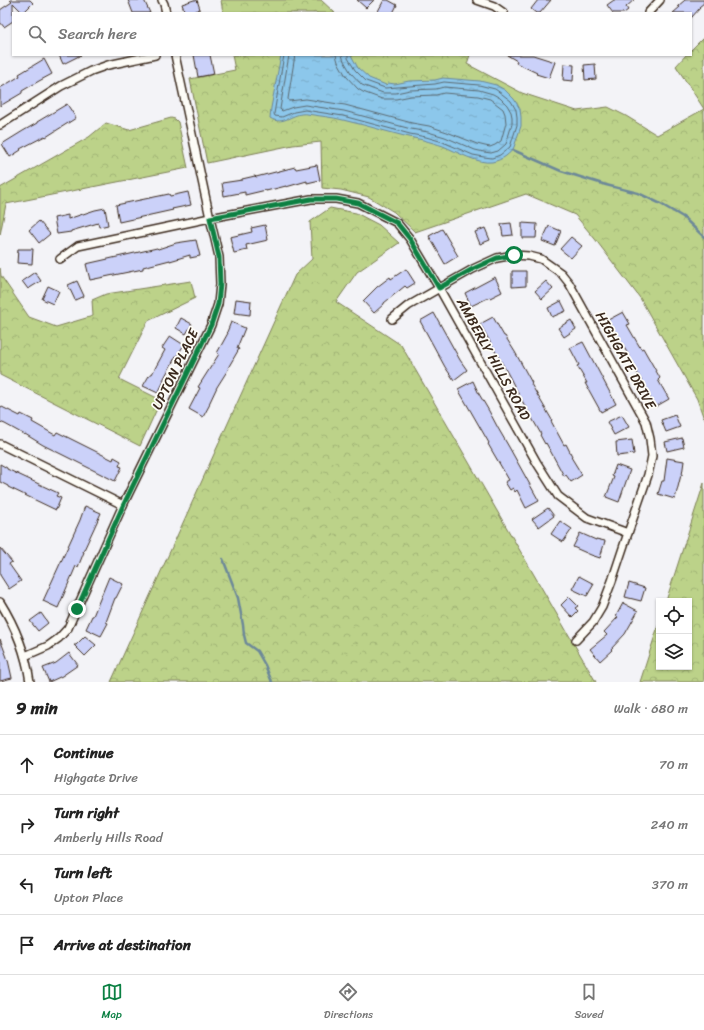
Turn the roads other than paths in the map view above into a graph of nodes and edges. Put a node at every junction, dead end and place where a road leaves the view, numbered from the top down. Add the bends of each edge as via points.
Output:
1 (162, 0) edge
2 (477, 0) edge
3 (660, 0) edge
4 (166, 12) edge
5 (503, 12) edge
6 (649, 12) edge
7 (150, 56) edge
8 (175, 56) edge
9 (0, 124) edge
10 (210, 218) junction
11 (60, 259) dead end
12 (439, 288) junction
13 (392, 319) dead end
14 (0, 444) edge
15 (123, 506) junction
16 (628, 533) junction
17 (0, 602) edge
18 (576, 640) dead end
19 (25, 656) junction
20 (30, 682) edge

1 - 4 street
2 - 5 street
3 - 6 street
7 - 9 street via 91,71 61,86
8 - 10 street, UPTON PLACE
10 - 11 street, AMBERLY HILLS ROAD via 78,246
10 - 12 street, AMBERLY HILLS ROAD via 311,199 336,199 358,203 397,223 410,239
10 - 15 street, UPTON PLACE via 219,257 218,304 211,325
12 - 13 street, HIGHGATE DRIVE via 408,306
12 - 16 street, AMBERLY HILLS ROAD via 558,496 587,518
12 - 16 street, HIGHGATE DRIVE via 497,258 514,255 541,259 561,273 569,283 646,422 652,456
14 - 15 street
15 - 19 street, UPTON PLACE via 68,628 48,646
16 - 18 street, HIGHGATE DRIVE via 602,608
17 - 19 street via 10,618
19 - 20 street

